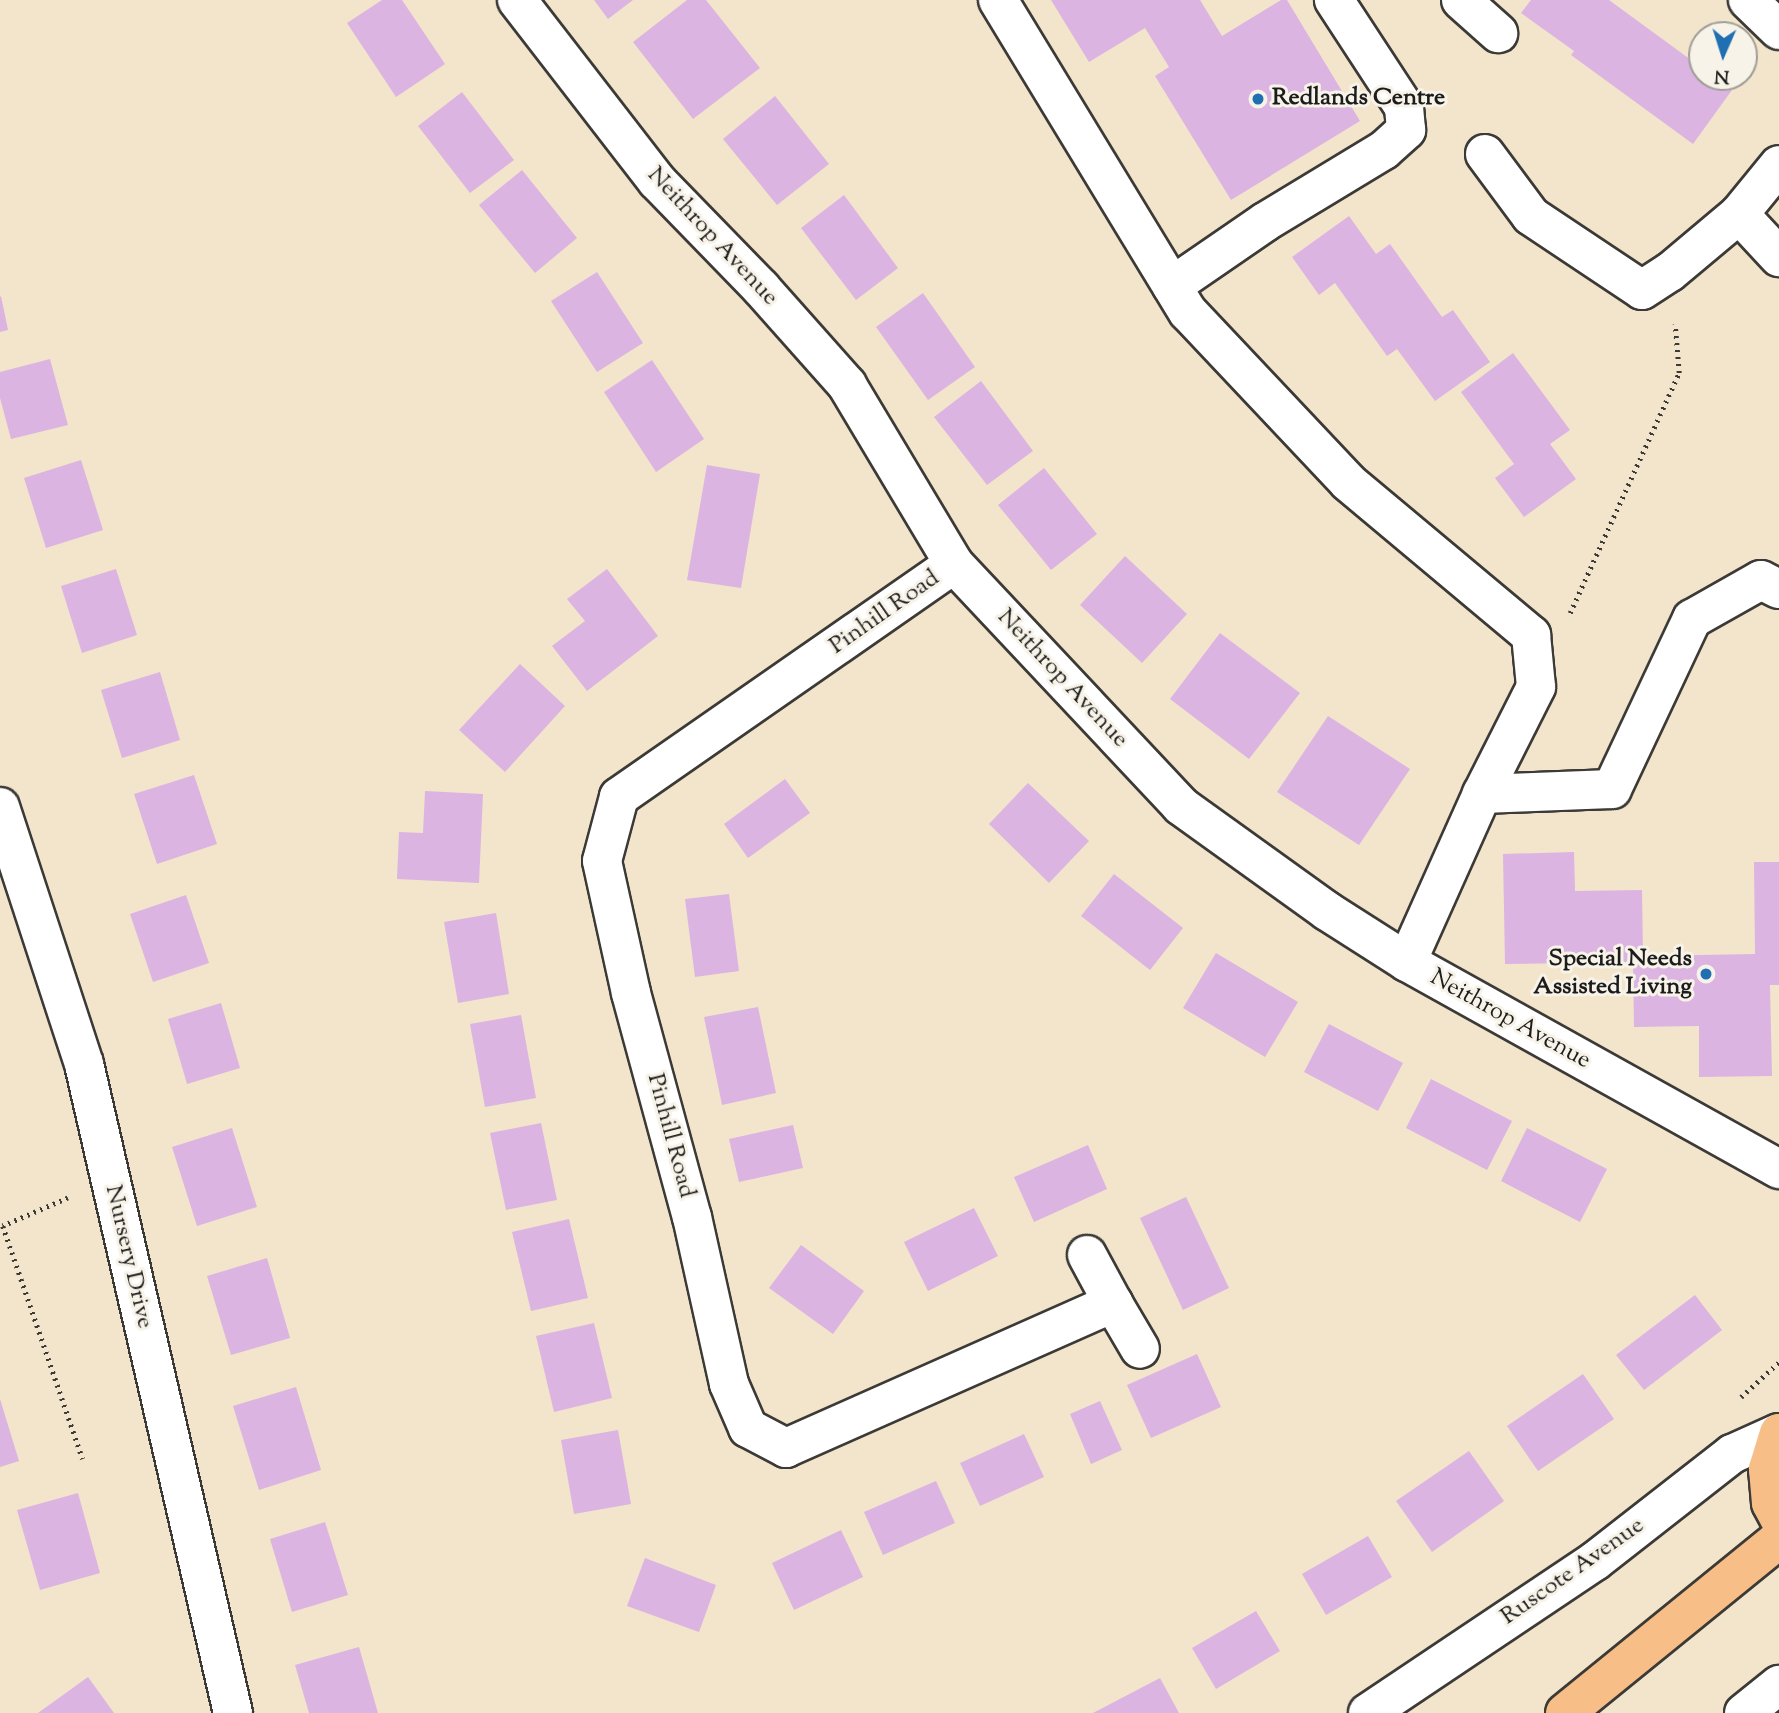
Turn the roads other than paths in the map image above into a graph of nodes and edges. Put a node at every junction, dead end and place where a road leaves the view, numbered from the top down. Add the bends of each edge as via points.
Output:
1 (517, 0) edge
2 (998, 0) edge
3 (1335, 0) edge
4 (1461, 0) edge
5 (1748, 0) edge
6 (1779, 30) edge
7 (1498, 33) dead end
8 (1485, 154) dead end
9 (1779, 165) edge
10 (1739, 214) junction
11 (1779, 257) edge
12 (1172, 286) junction
13 (954, 564) junction
14 (1779, 589) edge
15 (1482, 794) junction
16 (0, 807) edge
17 (1407, 962) junction
18 (1779, 1169) edge
19 (1087, 1255) dead end
20 (1113, 1303) junction
21 (1140, 1349) dead end
22 (1779, 1433) edge
23 (1779, 1518) edge
24 (1779, 1539) edge
25 (1779, 1685) edge
26 (233, 1713) edge
27 (1368, 1713) edge
28 (1565, 1713) edge
29 (1744, 1713) edge

1 - 13 street, Neithrop Avenue via 657,181 847,385
2 - 12 street
3 - 12 street via 1404,107 1406,130 1384,150 1265,222
4 - 7 street
5 - 6 street
8 - 10 street via 1531,216 1656,281
9 - 10 street
10 - 11 street
12 - 15 street via 1188,312 1348,482 1531,635 1536,687
13 - 17 street, Neithrop Avenue via 1181,806
13 - 20 street, Pinhill Road via 620,797 602,861 729,1384 748,1428 786,1448
14 - 15 street via 1761,580 1692,619 1612,789
15 - 17 street
16 - 26 street, Nursery Drive via 84,1064
17 - 18 street, Neithrop Avenue
19 - 20 street
20 - 21 street
22 - 23 main road, Ruscote Avenue via 1768,1469 1771,1503
22 - 27 street, Ruscote Avenue via 1732,1454 1595,1561
24 - 28 main road
25 - 29 street

